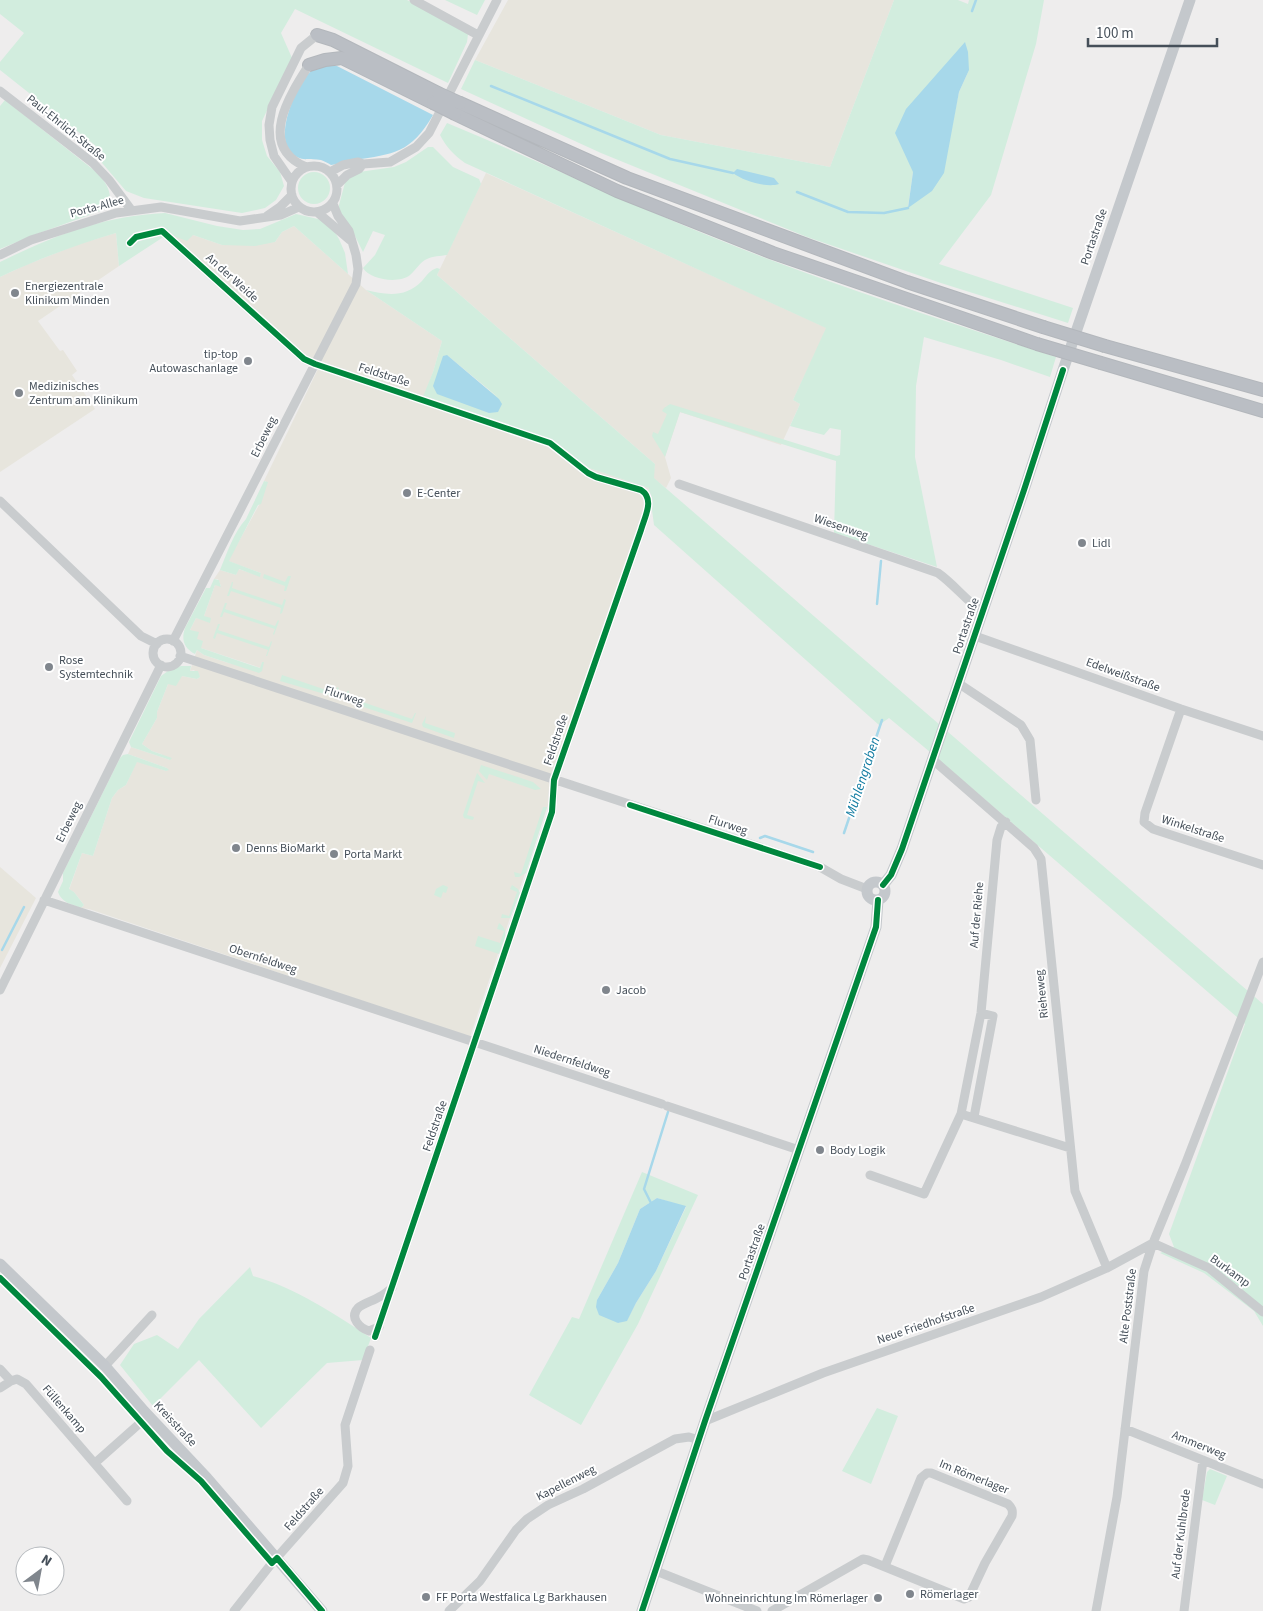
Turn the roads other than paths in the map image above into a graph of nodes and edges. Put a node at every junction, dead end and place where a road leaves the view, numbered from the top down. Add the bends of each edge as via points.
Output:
1 (414, 0) edge
2 (496, 0) edge
3 (1190, 0) edge
4 (317, 35) joint
5 (478, 35) junction
6 (309, 65) joint
7 (0, 91) edge
8 (435, 98) junction
9 (457, 108) junction
10 (363, 164) junction
11 (306, 168) junction
12 (330, 172) junction
13 (292, 182) junction
14 (337, 185) junction
15 (292, 195) junction
16 (333, 204) junction
17 (299, 207) junction
18 (132, 211) junction
19 (317, 212) junction
20 (264, 218) junction
21 (350, 240) junction
22 (130, 243) dead end
23 (0, 255) edge
24 (315, 364) junction
25 (1194, 371) junction
26 (1263, 383) edge
27 (1263, 390) edge
28 (1263, 410) edge
29 (679, 484) dead end
30 (0, 501) edge
31 (983, 612) junction
32 (975, 636) junction
33 (173, 641) junction
34 (156, 644) junction
35 (180, 656) junction
36 (161, 665) junction
37 (958, 683) junction
38 (1181, 710) junction
39 (1263, 736) edge
40 (932, 759) junction
41 (554, 780) junction
42 (1036, 800) dead end
43 (1006, 822) junction
44 (1263, 865) edge
45 (883, 885) junction
46 (867, 889) junction
47 (44, 900) junction
48 (878, 900) junction
49 (1263, 962) edge
50 (0, 990) edge
51 (981, 1013) junction
52 (475, 1042) junction
53 (961, 1114) junction
54 (974, 1117) junction
55 (1070, 1148) junction
56 (799, 1150) junction
57 (870, 1175) dead end
58 (1153, 1243) junction
59 (0, 1264) edge
60 (1107, 1268) junction
61 (392, 1287) junction
62 (1263, 1312) edge
63 (152, 1315) dead end
64 (378, 1326) junction
65 (375, 1337) dead end
66 (370, 1350) dead end
67 (105, 1366) junction
68 (0, 1369) edge
69 (11, 1380) junction
70 (0, 1388) edge
71 (148, 1416) junction
72 (705, 1421) junction
73 (1125, 1429) junction
74 (699, 1440) junction
75 (1203, 1460) junction
76 (95, 1463) junction
77 (1263, 1484) edge
78 (127, 1501) dead end
79 (277, 1558) junction
80 (885, 1566) junction
81 (656, 1571) junction
82 (234, 1611) edge
83 (322, 1611) edge
84 (449, 1611) edge
85 (642, 1611) edge
86 (757, 1611) edge
87 (772, 1611) edge
88 (1096, 1611) edge
89 (1184, 1611) edge

1 - 5 street
2 - 5 street
3 - 31 main road, Portastraße
4 - 8 highway via 333,40
4 - 13 street via 301,48 272,107 269,125 274,156
5 - 10 street via 428,133 416,147 390,162
6 - 8 highway via 342,58
6 - 11 street via 287,104 280,124 283,150 294,163
7 - 18 street, Paul-Ehrlich-Straße via 93,163
8 - 9 highway, bridge
9 - 25 highway, bridge via 628,178 907,282 1043,327
9 - 28 highway, bridge via 617,191 764,250 1037,344
10 - 12 street via 343,165
10 - 14 street
11 - 12 street via 318,166
11 - 13 street
12 - 14 street
13 - 15 street
14 - 16 street
15 - 17 street
15 - 20 street
16 - 19 street
16 - 21 street, Erbeweg via 349,231
17 - 19 street
17 - 20 street, Porta-Allee
18 - 20 street, Porta-Allee via 161,207 240,221
18 - 23 street, Porta-Allee via 31,240
19 - 21 street
21 - 24 street, Erbeweg via 358,269 356,284
22 - 24 street, An der Weide via 136,237 162,230 304,359
24 - 33 street, Erbeweg
24 - 41 street, Feldstraße via 550,442 588,473 647,494 649,500 641,530
25 - 26 highway
25 - 27 highway
29 - 31 street, Wiesenweg via 938,573
30 - 34 street via 141,636
31 - 32 main road, Portastraße
32 - 37 main road, Portastraße
32 - 38 street, Edelweißstraße
33 - 34 street via 164,640
33 - 35 street via 179,646
34 - 36 street via 154,656
35 - 36 street via 174,665
35 - 41 street, Flurweg
36 - 47 street, Erbeweg
37 - 40 main road, Portastraße
37 - 42 street via 1021,724 1030,740
38 - 39 street, Edelweißstraße
38 - 44 street, Winkelstraße via 1144,822 1153,829
40 - 43 street, Rieheweg
40 - 45 main road, Portastraße via 898,861
41 - 46 street, Flurweg via 820,867 841,880
41 - 52 street, Feldstraße via 552,812
43 - 51 street, Auf der Riehe via 997,840
43 - 55 street, Rieheweg via 1041,858
45 - 46 main road via 875,882
45 - 48 main road via 885,895
46 - 48 main road via 869,898
47 - 50 street, Erbeweg
47 - 52 street, Obernfeldweg
48 - 56 main road, Portastraße via 876,927
49 - 58 street, Alte Poststraße
51 - 53 street, Auf der Riehe
51 - 54 street via 993,1016
52 - 56 street, Niedernfeldweg
52 - 61 street, Feldstraße
53 - 54 street
53 - 57 street, Auf der Riehe via 924,1194
54 - 55 street
55 - 60 street, Rieheweg via 1075,1191
56 - 72 main road, Portastraße
58 - 60 street, Neue Friedhofstraße
58 - 62 street, Burkamp via 1209,1268
58 - 73 street, Alte Poststraße via 1144,1271
59 - 67 main road, Kreisstraße
60 - 72 street, Neue Friedhofstraße via 1041,1297 823,1373
61 - 64 street, Feldstraße
61 - 64 street via 356,1312 355,1321 360,1329 369,1331
63 - 67 street
64 - 65 street, Feldstraße
66 - 79 street, Feldstraße via 345,1425 348,1466 343,1483
67 - 71 main road, Kreisstraße
68 - 69 street, Füllenkamp
69 - 70 street
69 - 76 street, Füllenkamp via 26,1384
71 - 76 street
71 - 79 main road, Kreisstraße
72 - 74 main road, Portastraße
73 - 75 street, Ammerweg
73 - 88 street, Alte Poststraße via 1118,1497
74 - 81 main road, Portastraße
74 - 84 street, Kapellenweg via 689,1437 675,1439 583,1489 548,1504 516,1530 480,1581
75 - 77 street, Ammerweg
75 - 89 street, Auf der Kuhlbrede
76 - 78 street, Füllenkamp
79 - 82 street, Feldstraße
79 - 83 main road, Kreisstraße
80 - 80 street, Im Römerlager via 964,1599 1012,1516 1012,1508 928,1473 921,1478
80 - 87 street, Im Römerlager via 863,1559
81 - 85 main road, Portastraße
81 - 86 street

